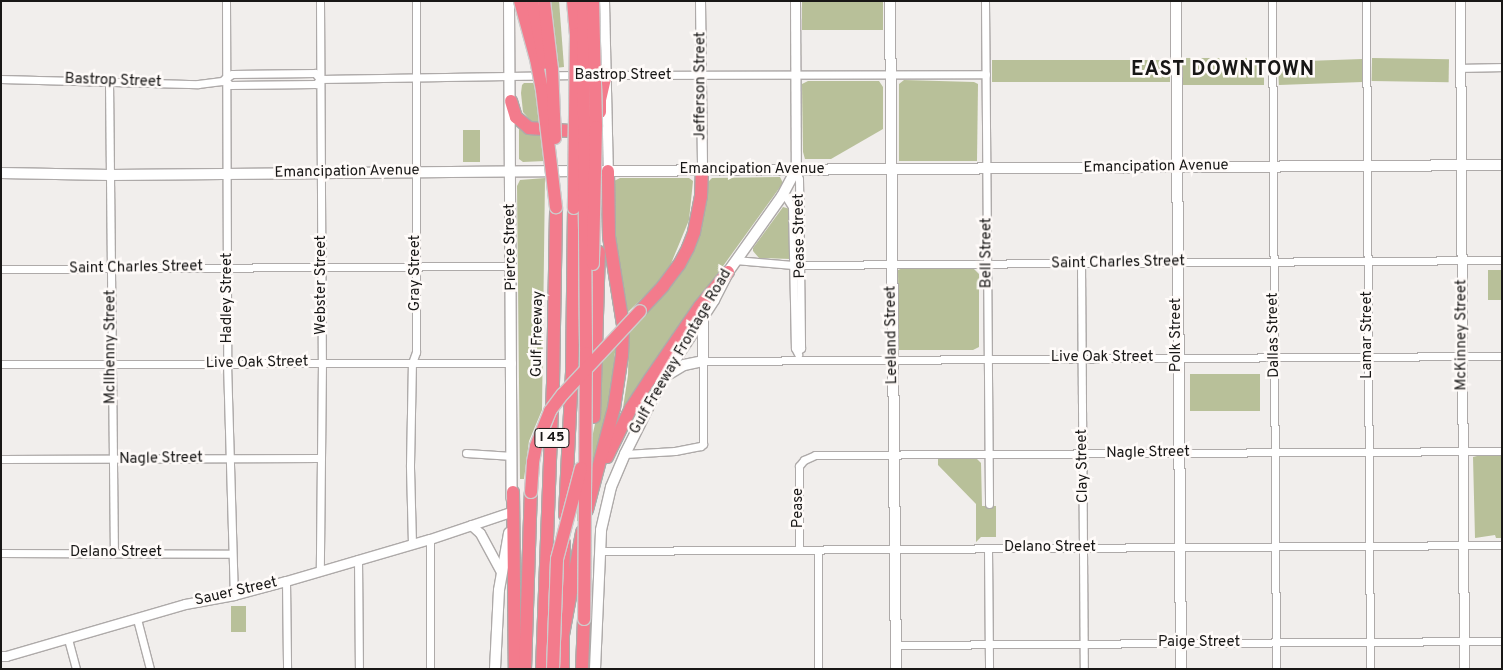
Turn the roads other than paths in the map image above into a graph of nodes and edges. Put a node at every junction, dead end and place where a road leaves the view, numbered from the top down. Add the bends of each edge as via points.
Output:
1 (226, 1) edge
2 (320, 1) edge
3 (416, 1) edge
4 (509, 1) edge
5 (520, 1) edge
6 (532, 1) edge
7 (544, 1) edge
8 (573, 1) edge
9 (583, 1) edge
10 (593, 1) edge
11 (604, 1) edge
12 (700, 1) edge
13 (795, 1) edge
14 (890, 1) edge
15 (985, 1) edge
16 (1176, 1) edge
17 (1272, 1) edge
18 (1366, 1) edge
19 (1460, 1) edge
20 (1502, 67) edge
21 (1460, 68) junction
22 (795, 74) junction
23 (986, 74) junction
24 (606, 75) junction
25 (891, 75) junction
26 (511, 76) junction
27 (701, 76) junction
28 (417, 78) junction
29 (1, 79) edge
30 (224, 79) junction
31 (320, 79) junction
32 (109, 81) junction
33 (511, 102) junction
34 (600, 140) junction
35 (556, 143) junction
36 (1461, 165) junction
37 (1502, 165) edge
38 (1271, 166) junction
39 (1367, 166) junction
40 (1176, 167) junction
41 (891, 168) junction
42 (986, 168) junction
43 (702, 170) junction
44 (796, 170) junction
45 (510, 171) junction
46 (604, 171) junction
47 (416, 172) junction
48 (1, 173) edge
49 (228, 173) junction
50 (321, 174) junction
51 (110, 175) junction
52 (784, 194) junction
53 (556, 207) junction
54 (736, 260) junction
55 (1462, 260) junction
56 (1502, 260) edge
57 (1177, 262) junction
58 (1273, 262) junction
59 (1368, 262) junction
60 (892, 264) junction
61 (987, 264) junction
62 (1081, 264) junction
63 (797, 265) junction
64 (512, 266) junction
65 (228, 267) junction
66 (416, 267) junction
67 (322, 268) junction
68 (111, 269) junction
69 (1, 270) edge
70 (728, 272) junction
71 (703, 317) junction
72 (586, 353) junction
73 (1368, 356) junction
74 (1462, 356) junction
75 (1502, 356) edge
76 (1177, 357) junction
77 (1274, 357) junction
78 (988, 358) junction
79 (1082, 358) junction
80 (798, 359) junction
81 (893, 359) junction
82 (703, 361) junction
83 (322, 362) junction
84 (412, 362) junction
85 (227, 363) junction
86 (512, 363) junction
87 (1, 364) edge
88 (113, 364) junction
89 (661, 382) junction
90 (1463, 451) junction
91 (1502, 451) edge
92 (1178, 452) junction
93 (1275, 452) junction
94 (1369, 452) junction
95 (466, 453) dead end
96 (625, 454) junction
97 (894, 454) junction
98 (988, 454) junction
99 (1083, 454) junction
100 (512, 456) junction
101 (230, 458) junction
102 (322, 458) junction
103 (1, 459) edge
104 (111, 460) junction
105 (799, 466) joint
106 (595, 482) junction
107 (513, 492) junction
108 (989, 504) dead end
109 (510, 512) junction
110 (471, 525) junction
111 (430, 539) junction
112 (412, 544) junction
113 (1502, 545) edge
114 (1369, 546) junction
115 (1464, 546) junction
116 (1179, 547) junction
117 (1276, 547) junction
118 (1084, 548) junction
119 (894, 549) junction
120 (988, 549) junction
121 (798, 550) junction
122 (818, 550) junction
123 (599, 551) junction
124 (1, 553) edge
125 (114, 553) junction
126 (232, 554) junction
127 (358, 559) junction
128 (320, 570) junction
129 (502, 572) junction
130 (286, 581) junction
131 (234, 595) junction
132 (137, 619) junction
133 (563, 635) junction
134 (68, 639) junction
135 (1464, 641) junction
136 (1502, 641) edge
137 (1370, 642) junction
138 (1181, 643) junction
139 (1276, 643) junction
140 (1084, 644) junction
141 (896, 645) junction
142 (988, 645) junction
143 (1, 656) edge
144 (76, 669) edge
145 (150, 669) edge
146 (287, 669) edge
147 (359, 669) edge
148 (430, 669) edge
149 (495, 669) edge
150 (514, 669) edge
151 (526, 669) edge
152 (542, 669) edge
153 (553, 669) edge
154 (563, 669) edge
155 (582, 669) edge
156 (595, 669) edge
157 (818, 669) edge
158 (896, 669) edge
159 (989, 669) edge
160 (1084, 669) edge
161 (1181, 669) edge
162 (1276, 669) edge
163 (1370, 669) edge
164 (1464, 669) edge

1 - 30 street, Hadley Street
2 - 31 street, Webster Street
3 - 28 street, Gray Street
4 - 26 main road, Pierce Street
5 - 53 highway, bridge via 540,82
6 - 35 highway, Gulf Freeway / I 45, bridge
7 - 35 highway, bridge via 553,77
8 - 133 highway, I 45, bridge via 576,34 572,372
9 - 72 highway, bridge
10 - 72 highway, bridge via 595,198 592,308
11 - 24 street
12 - 27 street, Jefferson Street
13 - 22 street, Pease Street
14 - 25 main road, Leeland Street
15 - 23 street, Bell Street
16 - 40 main road, Polk Street
17 - 38 street, Dallas Street
18 - 39 street, Lamar Street
19 - 21 street, McKinney Street
20 - 21 street
21 - 36 street, McKinney Street
22 - 25 street, Bastrop Street
22 - 27 street, Bastrop Street
22 - 44 street, Pease Street
23 - 25 street, Bastrop Street
23 - 42 street, Bell Street
24 - 26 street, Bastrop Street
24 - 27 street, Bastrop Street
24 - 34 highway via 600,100
24 - 46 street
25 - 41 main road, Leeland Street
26 - 28 street, Bastrop Street
26 - 33 main road, Pierce Street
27 - 43 street, Jefferson Street
28 - 31 street, Bastrop Street
28 - 47 street, Gray Street
29 - 32 street, Bastrop Street
30 - 31 street, Bastrop Street via 232,74 315,73
30 - 31 street, Bastrop Street via 230,85 316,84
30 - 32 street, Bastrop Street via 198,84
30 - 49 street, Hadley Street
31 - 50 street, Webster Street
32 - 51 street, McIlhenny Street
33 - 34 highway via 516,117 529,128 594,132
33 - 45 main road, Pierce Street
34 - 46 highway
35 - 53 highway, Gulf Freeway / I 45, bridge
36 - 37 main road, Emancipation Avenue
36 - 39 main road, Emancipation Avenue
36 - 55 street, McKinney Street
38 - 39 main road, Emancipation Avenue
38 - 40 main road, Emancipation Avenue
38 - 58 street, Dallas Street
39 - 59 street, Lamar Street
40 - 42 main road, Emancipation Avenue
40 - 57 main road, Polk Street
41 - 42 main road, Emancipation Avenue
41 - 44 main road, Emancipation Avenue
41 - 60 main road, Leeland Street
42 - 61 street, Bell Street
43 - 44 main road, Emancipation Avenue
43 - 46 main road, Emancipation Avenue
43 - 151 highway, bridge via 694,232 679,265 562,394 550,411 534,454
44 - 52 main road, Gulf Freeway Frontage Road
44 - 63 street, Pease Street via 799,179
45 - 46 main road, Emancipation Avenue
45 - 47 main road, Emancipation Avenue
45 - 64 main road, Pierce Street
46 - 106 highway via 609,236 623,325 617,392
46 - 153 highway, I 45, bridge via 594,418 557,559
47 - 50 main road, Emancipation Avenue
47 - 66 street, Gray Street
48 - 51 main road, Emancipation Avenue
49 - 50 main road, Emancipation Avenue
49 - 51 main road, Emancipation Avenue
49 - 65 street, Hadley Street
50 - 67 street, Webster Street
51 - 68 street, McIlhenny Street
52 - 54 main road, Gulf Freeway Frontage Road
52 - 63 street, Pease Street via 792,207
53 - 152 highway, Gulf Freeway / I 45 via 553,393
54 - 63 street, Saint Charles Street
54 - 70 main road, Gulf Freeway Frontage Road
55 - 56 street, Saint Charles Street
55 - 59 street, Saint Charles Street
55 - 74 street, McKinney Street
57 - 58 street, Saint Charles Street
57 - 62 street, Saint Charles Street
57 - 76 main road, Polk Street
58 - 59 street, Saint Charles Street
58 - 77 street, Dallas Street
59 - 73 street, Lamar Street
60 - 61 street, Saint Charles Street
60 - 63 street, Saint Charles Street
60 - 81 main road, Leeland Street
61 - 62 street, Saint Charles Street
61 - 78 street, Bell Street
62 - 79 street, Clay Street
63 - 80 street, Pease Street via 801,348
64 - 66 street, Saint Charles Street
64 - 86 main road, Pierce Street
65 - 67 street, Saint Charles Street
65 - 68 street, Saint Charles Street
65 - 85 street, Hadley Street
66 - 67 street, Saint Charles Street
66 - 84 street, Gray Street via 416,352
67 - 83 street, Webster Street
68 - 69 street, Saint Charles Street
68 - 88 street, McIlhenny Street
70 - 71 main road, Gulf Freeway Frontage Road
70 - 106 highway via 700,306 639,395
71 - 82 main road
71 - 89 main road, Gulf Freeway Frontage Road
72 - 155 highway, bridge
73 - 74 street, Live Oak Street
73 - 77 street, Live Oak Street
73 - 94 street, Lamar Street
74 - 75 street, Live Oak Street
74 - 90 street, McKinney Street
76 - 77 street, Live Oak Street
76 - 79 street, Live Oak Street
76 - 92 main road, Polk Street
77 - 93 street, Dallas Street
78 - 79 street, Live Oak Street
78 - 81 street, Live Oak Street
78 - 98 street, Bell Street
79 - 99 street, Clay Street
80 - 81 street, Live Oak Street
80 - 82 street, Live Oak Street
81 - 97 main road, Leeland Street
82 - 89 main road via 675,368
82 - 96 street via 703,444 675,451
83 - 84 street, Live Oak Street
83 - 85 street, Live Oak Street
83 - 102 street, Webster Street
84 - 86 street, Live Oak Street
84 - 112 street, Gray Street
85 - 88 street, Live Oak Street
85 - 101 street, Hadley Street
86 - 100 main road, Pierce Street
87 - 88 street, Live Oak Street
88 - 104 street, McIlhenny Street
89 - 96 main road, Gulf Freeway Frontage Road
90 - 91 street, Nagle Street
90 - 94 street, Nagle Street
90 - 115 street, McKinney Street
92 - 93 street, Nagle Street
92 - 99 street, Nagle Street
92 - 116 main road, Polk Street
93 - 94 street, Nagle Street
93 - 117 street, Dallas Street
94 - 114 street, Lamar Street
95 - 100 street
96 - 123 main road, Gulf Freeway Frontage Road via 605,508
97 - 98 street, Nagle Street
97 - 105 street, Nagle Street via 815,455
97 - 119 main road, Leeland Street
98 - 99 street, Nagle Street
98 - 108 street, Bell Street
99 - 118 street, Clay Street
100 - 107 main road, Pierce Street
101 - 102 street, Nagle Street
101 - 104 street, Nagle Street
101 - 126 street, Hadley Street
102 - 128 street, Webster Street
103 - 104 street, Nagle Street
104 - 125 street, McIlhenny Street
105 - 121 street, Pease
106 - 133 highway via 576,557
107 - 109 main road
107 - 150 highway
109 - 110 street, Sauer Street
109 - 129 main road
110 - 111 street, Sauer Street
110 - 129 street via 480,533
111 - 112 street, Sauer Street
111 - 148 street
112 - 127 street, Sauer Street
113 - 115 street, Delano Street
114 - 115 street, Delano Street
114 - 117 street, Delano Street
114 - 137 street, Lamar Street
115 - 135 street, McKinney Street
116 - 117 street, Delano Street
116 - 118 street, Delano Street
116 - 138 main road, Polk Street
117 - 139 street, Dallas Street
118 - 120 street, Delano Street
118 - 140 street, Clay Street
119 - 120 street, Delano Street
119 - 122 street, Delano Street
119 - 141 main road, Leeland Street
120 - 142 street
121 - 122 street, Delano Street
121 - 123 street, Delano Street
122 - 157 street
123 - 156 main road, Gulf Freeway Frontage Road
124 - 125 street, Delano Street
125 - 126 street, Delano Street
126 - 131 street, Hadley Street
127 - 128 street, Sauer Street
127 - 147 street
128 - 130 street, Sauer Street
129 - 149 main road
130 - 131 street, Sauer Street
130 - 146 street
131 - 132 street, Sauer Street via 185,604
132 - 134 street, Sauer Street
132 - 145 street
133 - 154 highway, I 45
134 - 143 street, Sauer Street
134 - 144 street
135 - 136 street, Paige Street
135 - 137 street, Paige Street
135 - 164 street, McKinney Street
137 - 139 street, Paige Street
137 - 163 street, Lamar Street
138 - 139 street, Paige Street
138 - 140 street, Paige Street
138 - 161 main road, Polk Street
139 - 162 street, Dallas Street
140 - 142 street, Paige Street
140 - 160 street, Clay Street
141 - 142 street, Paige Street
141 - 158 main road, Leeland Street
142 - 159 street

